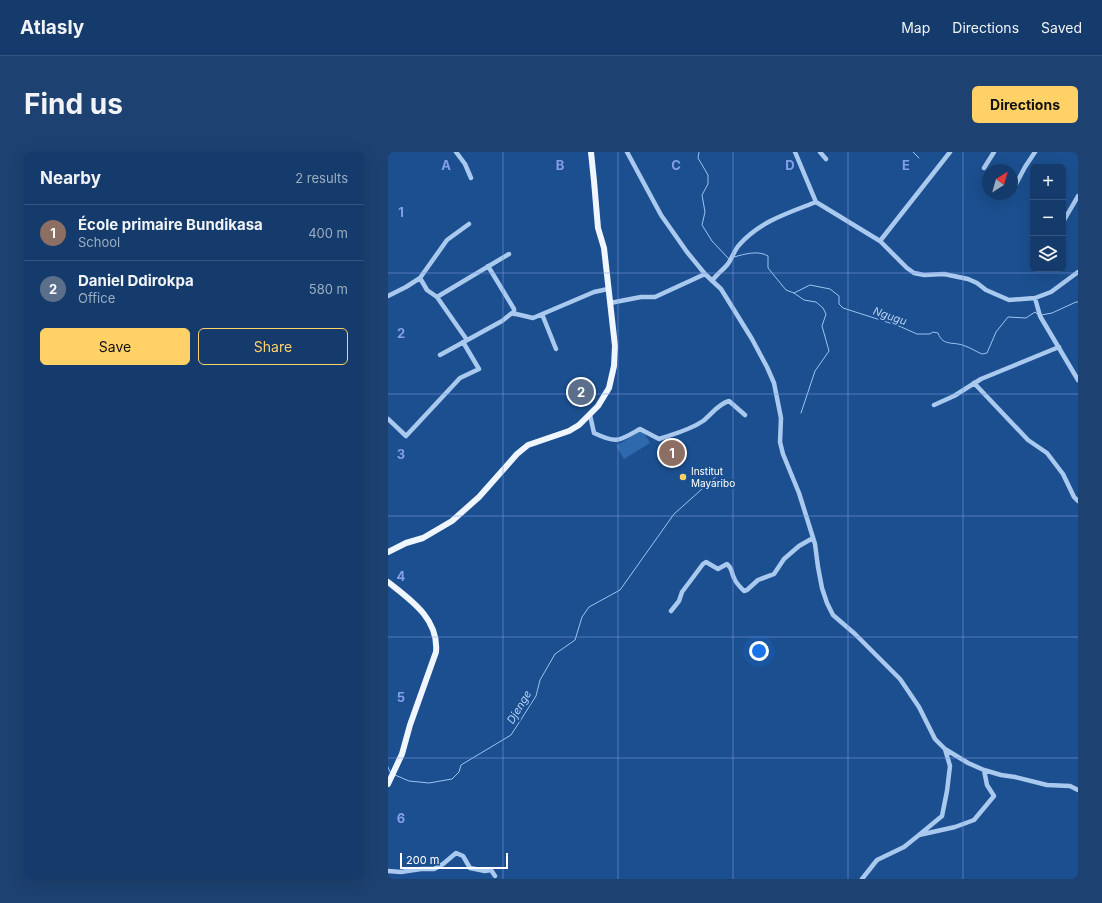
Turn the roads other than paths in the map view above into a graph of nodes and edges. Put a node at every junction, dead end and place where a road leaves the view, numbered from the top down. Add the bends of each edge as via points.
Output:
1 (456, 152) edge
2 (590, 152) edge
3 (627, 152) edge
4 (795, 152) edge
5 (820, 152) edge
6 (950, 152) edge
7 (994, 152) edge
8 (1035, 152) edge
9 (826, 159) dead end
10 (986, 164) edge
11 (471, 178) dead end
12 (1018, 180) edge
13 (1078, 196) edge
14 (816, 202) junction
15 (1066, 217) edge
16 (469, 224) dead end
17 (880, 241) junction
18 (509, 254) dead end
19 (488, 266) junction
20 (1078, 272) edge
21 (705, 274) junction
22 (420, 278) junction
23 (712, 281) junction
24 (608, 289) junction
25 (388, 296) edge
26 (438, 297) junction
27 (1035, 298) junction
28 (610, 303) junction
29 (514, 314) junction
30 (542, 314) junction
31 (465, 341) junction
32 (1058, 347) junction
33 (556, 349) dead end
34 (440, 355) dead end
35 (1078, 380) edge
36 (974, 383) junction
37 (934, 405) dead end
38 (590, 415) junction
39 (745, 416) dead end
40 (388, 419) edge
41 (1078, 501) edge
42 (813, 538) junction
43 (388, 552) edge
44 (388, 582) edge
45 (671, 610) dead end
46 (945, 749) junction
47 (984, 770) junction
48 (388, 784) edge
49 (1078, 790) edge
50 (918, 835) junction
51 (388, 871) edge
52 (495, 876) dead end
53 (862, 879) edge

1 - 11 street
2 - 24 main road
3 - 21 street via 662,215 686,252
4 - 14 street
5 - 9 street
6 - 17 street
7 - 10 street
8 - 12 street
13 - 15 street
14 - 17 street
14 - 23 street via 768,221 752,233
16 - 22 street via 446,240
17 - 27 street via 914,273 944,274 968,279 1009,300
18 - 19 street
19 - 26 street
19 - 29 street via 514,309
20 - 27 street via 1051,292
21 - 23 street
21 - 28 street via 656,297
22 - 25 street
22 - 26 street via 427,290
23 - 42 street via 721,289 752,339 774,383 781,418 780,442 783,454
24 - 28 main road
24 - 30 street via 594,292
26 - 31 street
27 - 32 street via 1040,316
28 - 38 main road via 615,346 614,366 609,388
29 - 30 street via 533,318
29 - 31 street
30 - 33 street
31 - 34 street
31 - 40 street via 479,369 460,378 406,436
32 - 35 street
32 - 36 street
36 - 37 street
36 - 41 street via 1028,440 1047,453 1063,474
38 - 39 street via 594,433 616,441 640,429 659,439 679,433 702,422 722,403 729,400
38 - 43 main road via 569,431 528,445 479,497 452,521 423,538
42 - 45 street via 784,559 774,574 758,580 744,591 733,578 733,570 729,565 718,569 706,562
42 - 46 street via 822,588 833,615 900,679 919,707 935,739
44 - 48 main road via 423,611 431,624 436,644 436,652 402,754
46 - 47 street
46 - 50 street via 950,766 942,816
47 - 49 street via 1048,784 1070,786
47 - 50 street via 987,785 994,796 974,820
50 - 53 street via 904,847 877,860
51 - 52 street via 434,869 456,853 463,856 470,868 491,870

